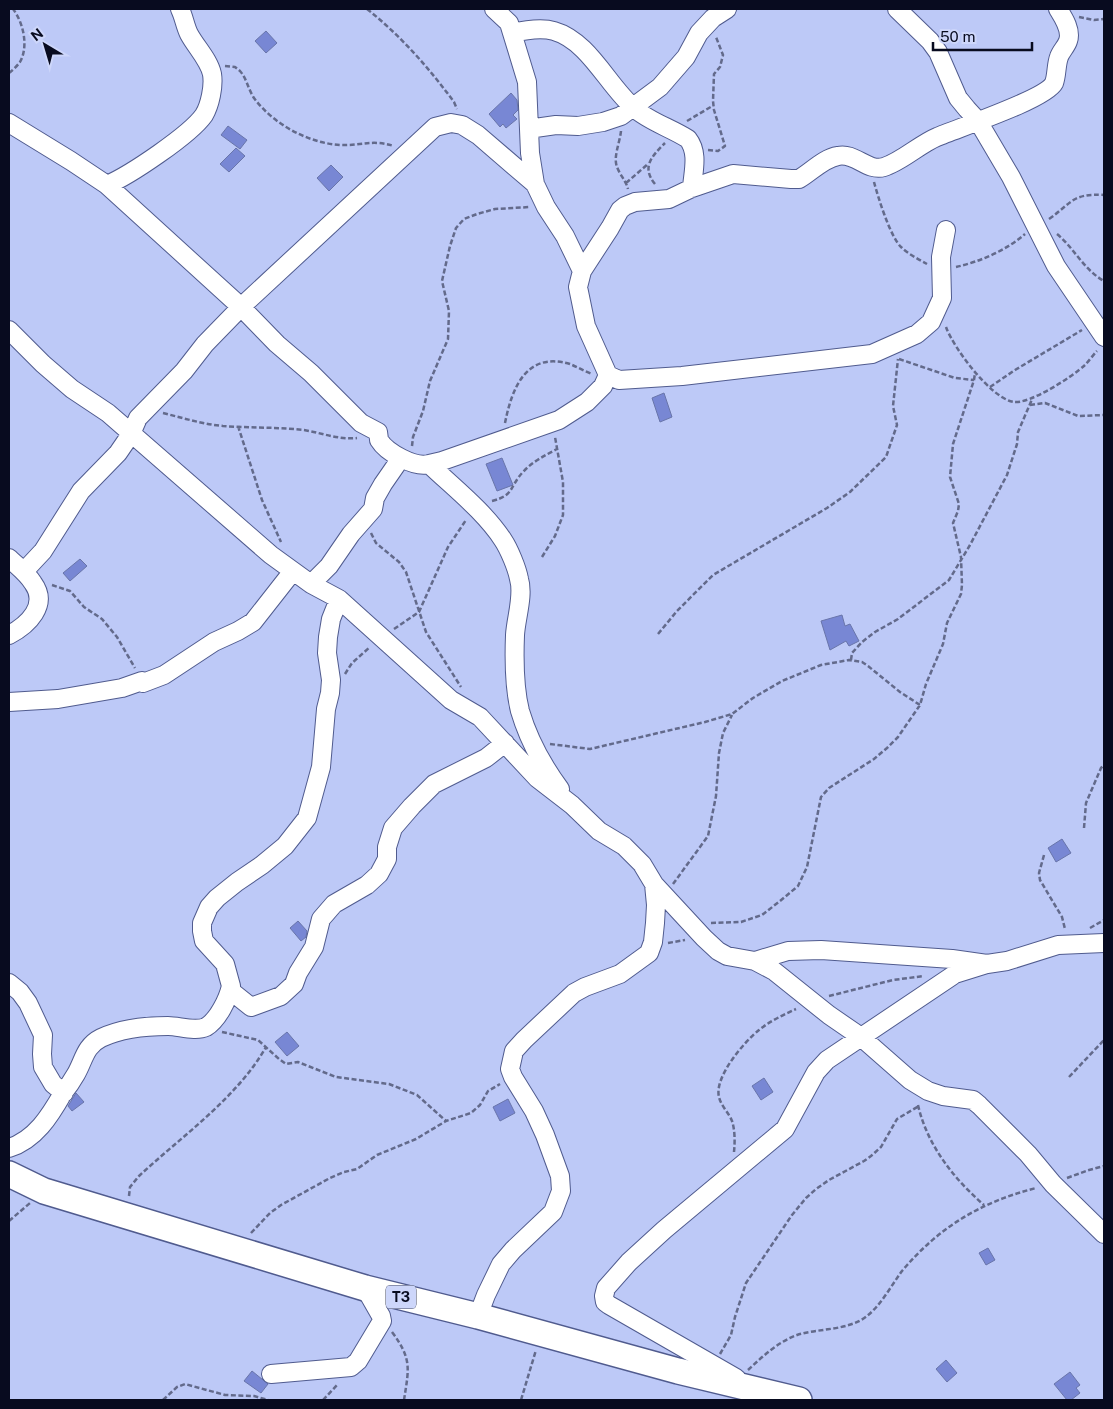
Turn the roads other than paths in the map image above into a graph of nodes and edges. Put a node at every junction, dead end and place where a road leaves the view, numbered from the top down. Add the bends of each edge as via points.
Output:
1 (180, 9) edge
2 (494, 9) edge
3 (727, 9) edge
4 (897, 9) edge
5 (1059, 11) edge
6 (512, 33) junction
7 (627, 112) junction
8 (978, 121) junction
9 (9, 123) edge
10 (529, 126) junction
11 (535, 184) junction
12 (107, 185) junction
13 (692, 188) junction
14 (946, 230) dead end
15 (582, 271) junction
16 (241, 307) junction
17 (9, 330) edge
18 (1100, 336) edge
19 (608, 377) junction
20 (131, 434) junction
21 (401, 458) junction
22 (426, 464) junction
23 (9, 558) edge
24 (24, 568) junction
25 (291, 569) junction
26 (311, 584) junction
27 (339, 599) junction
28 (9, 635) edge
29 (9, 702) edge
30 (505, 743) junction
31 (572, 805) junction
32 (654, 884) junction
33 (1104, 943) edge
34 (755, 961) junction
35 (987, 964) junction
36 (9, 983) edge
37 (231, 986) junction
38 (861, 1037) junction
39 (64, 1093) junction
40 (9, 1148) edge
41 (9, 1174) edge
42 (1104, 1234) edge
43 (365, 1288) junction
44 (478, 1316) junction
45 (271, 1374) dead end
46 (746, 1384) junction
47 (799, 1400) edge

1 - 12 street via 188,33 212,75 208,107 180,138
2 - 6 street via 508,23
3 - 7 street via 699,33 686,57 660,87
4 - 8 street via 934,47 958,98
5 - 8 street via 1069,35 1056,64 1054,83 1042,94
6 - 7 street via 531,29 553,30 580,46
6 - 10 street via 527,82
7 - 10 street via 603,122 578,126
7 - 13 street via 688,139 695,156
8 - 13 street via 934,138 883,167 871,168 852,157 836,156 798,178 733,174
8 - 18 street via 1037,225 1056,266
9 - 12 street
10 - 11 street
11 - 15 street
11 - 16 street via 462,125 451,123 435,127
12 - 16 street
13 - 15 street via 669,199 625,206
14 - 19 street via 941,265 942,298 931,322 917,334 872,354 682,376 619,380
15 - 19 street via 578,287 581,308
16 - 20 street via 147,407 134,423
16 - 21 street via 361,423 378,432 379,440
17 - 20 street via 72,390 108,413
19 - 22 street via 600,391 558,420
20 - 24 street via 112,461 81,491 43,551
20 - 25 street
21 - 22 street
21 - 26 street via 375,498 373,509
22 - 31 street via 482,515 504,541 519,578 521,594 516,624 515,682 520,710 552,777
23 - 24 street
24 - 28 street via 37,590 38,603 28,622
25 - 26 street
25 - 29 street via 253,622 214,642 164,675 122,688 58,699
26 - 27 street
27 - 30 street via 451,700 480,717
27 - 37 street via 331,619 327,653 331,680 321,767 307,818 285,846 225,891 205,914 204,941 224,964
30 - 31 street via 538,778
30 - 37 street via 486,758 434,784 402,817 389,836 384,867 374,880 334,904 321,919 314,947 287,991 251,1007 231,991
31 - 32 street via 599,831 624,846 642,864
32 - 34 street via 718,951
32 - 44 street via 656,905 649,953 620,974 574,993 514,1051 510,1069 512,1077 545,1135 560,1176 561,1191 552,1212 501,1264
33 - 35 street via 1058,945
34 - 35 street via 788,951 822,950
34 - 38 street via 774,971
35 - 38 street via 955,974
36 - 39 street via 25,997 43,1035 43,1067 53,1084
37 - 39 street via 217,1015 204,1027 148,1028 118,1033 91,1045
38 - 42 street via 910,1080 928,1091 973,1100
38 - 46 street via 827,1060 816,1072 785,1129 664,1230 606,1288 604,1296 609,1306
39 - 40 street via 53,1112 28,1139
41 - 43 highway, T3 via 44,1191
43 - 44 highway, T3
43 - 45 street via 382,1320 358,1361 350,1367
44 - 46 highway, T3 via 678,1371
46 - 47 highway, T3

